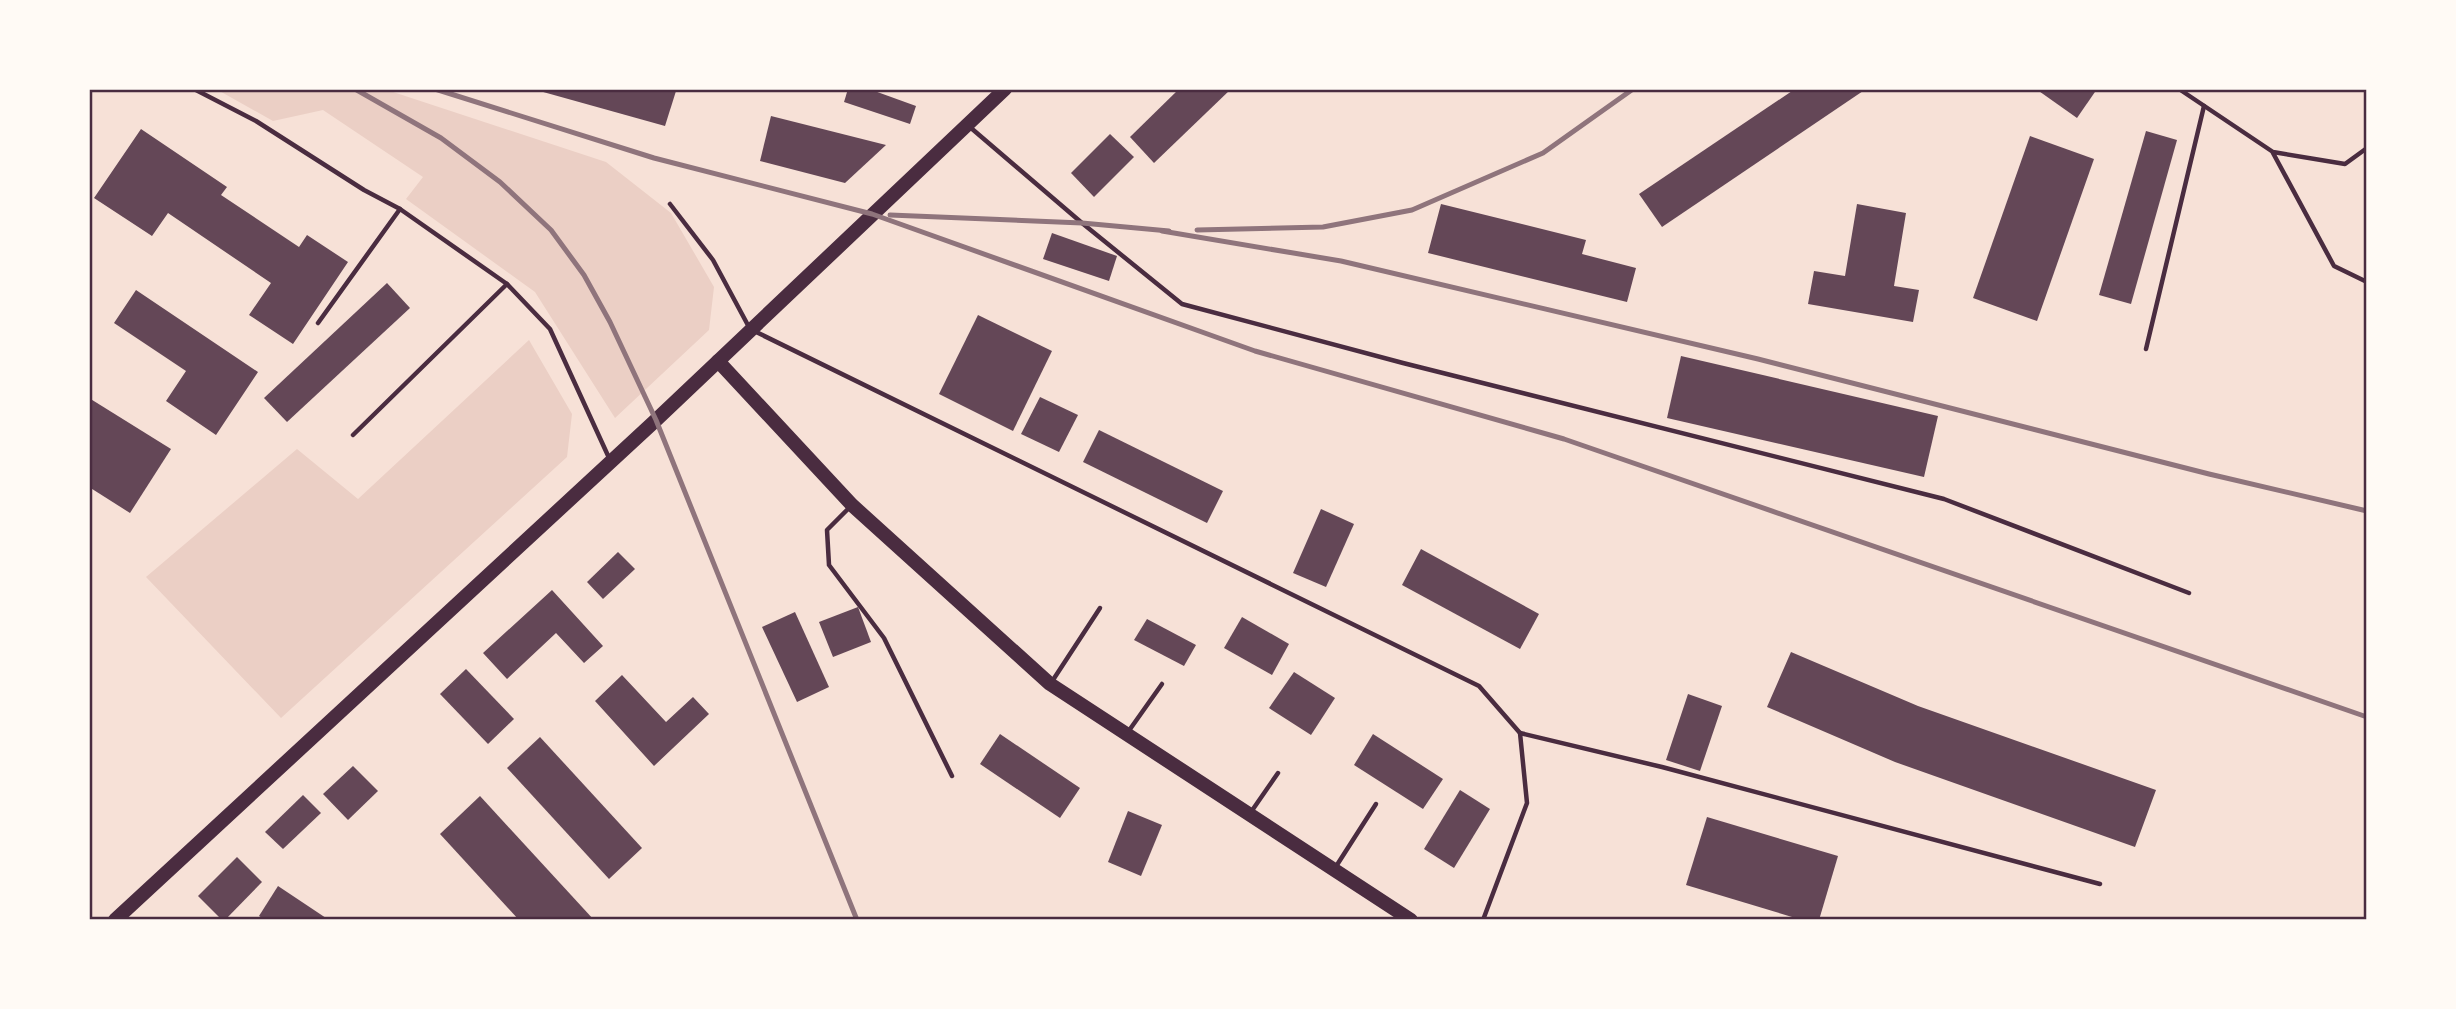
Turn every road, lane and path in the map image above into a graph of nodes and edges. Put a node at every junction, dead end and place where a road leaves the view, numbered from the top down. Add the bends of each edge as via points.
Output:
1 (194, 89) edge
2 (1005, 89) edge
3 (2179, 89) edge
4 (2204, 106) junction
5 (967, 125) junction
6 (2367, 148) edge
7 (2273, 152) junction
8 (670, 204) dead end
9 (400, 209) junction
10 (2367, 282) edge
11 (507, 284) junction
12 (318, 323) dead end
13 (750, 329) junction
14 (2146, 349) dead end
15 (718, 361) junction
16 (353, 435) dead end
17 (611, 461) junction
18 (852, 505) junction
19 (2189, 593) dead end
20 (1100, 608) dead end
21 (1050, 684) junction
22 (1162, 684) dead end
23 (1520, 733) junction
24 (1126, 734) junction
25 (1278, 773) dead end
26 (952, 776) dead end
27 (1376, 804) dead end
28 (1250, 814) junction
29 (1334, 869) junction
30 (2100, 884) dead end
31 (115, 920) edge
32 (1411, 920) edge
33 (1483, 920) edge

1 - 9 lane via 256,121
2 - 5 main road
3 - 4 lane
4 - 7 lane
4 - 14 lane
5 - 13 main road
5 - 19 lane via 1182,304 1944,499
6 - 7 lane via 2345,164
7 - 10 lane via 2334,266
8 - 13 lane via 713,260
9 - 11 lane
9 - 12 lane
11 - 16 lane
11 - 17 lane via 550,329
13 - 15 main road
13 - 23 lane via 1479,686
15 - 17 main road
15 - 18 main road
17 - 31 main road
18 - 21 main road
18 - 26 lane via 827,530 829,565 884,638
20 - 21 lane
21 - 24 main road
22 - 24 lane
23 - 30 lane
23 - 33 lane via 1527,803
24 - 28 main road
25 - 28 lane
27 - 29 lane
28 - 29 main road
29 - 32 main road

